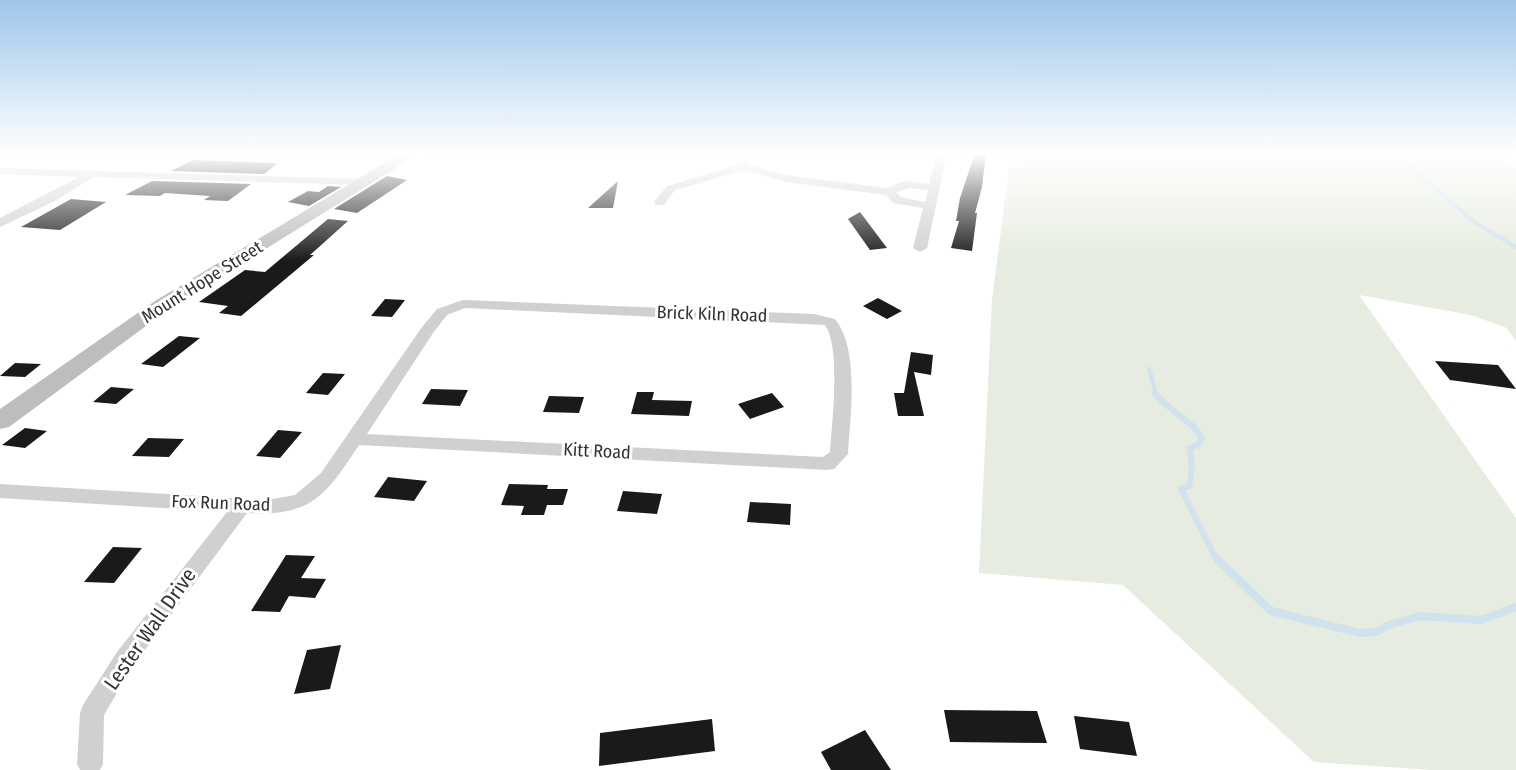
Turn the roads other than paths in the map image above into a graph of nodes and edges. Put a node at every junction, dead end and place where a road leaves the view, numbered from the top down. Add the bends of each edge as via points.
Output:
1 (934, 188) edge
2 (66, 189) edge
3 (353, 189) edge
4 (671, 189) edge
5 (866, 189) edge
6 (892, 189) edge
7 (890, 192) junction
8 (660, 201) dead end
9 (930, 206) junction
10 (0, 223) edge
11 (920, 248) dead end
12 (453, 308) joint
13 (0, 421) edge
14 (357, 439) junction
15 (835, 457) joint
16 (0, 492) edge
17 (242, 506) junction
18 (90, 764) dead end

1 - 9 street
2 - 10 street
3 - 13 street, Mount Hope Street via 162,305
4 - 8 street
5 - 7 street
6 - 7 street
7 - 9 street via 897,200
9 - 11 street
12 - 14 street, Fox Run Road via 442,312 427,330
12 - 15 street, Brick Kiln Road via 463,304 503,305 829,321 837,329 841,357 840,444
14 - 15 street, Kitt Road via 827,464
14 - 17 street, Fox Run Road via 328,478 301,501 267,507
16 - 17 street, Fox Run Road
17 - 18 street, Lester Wall Drive via 125,659 92,712

